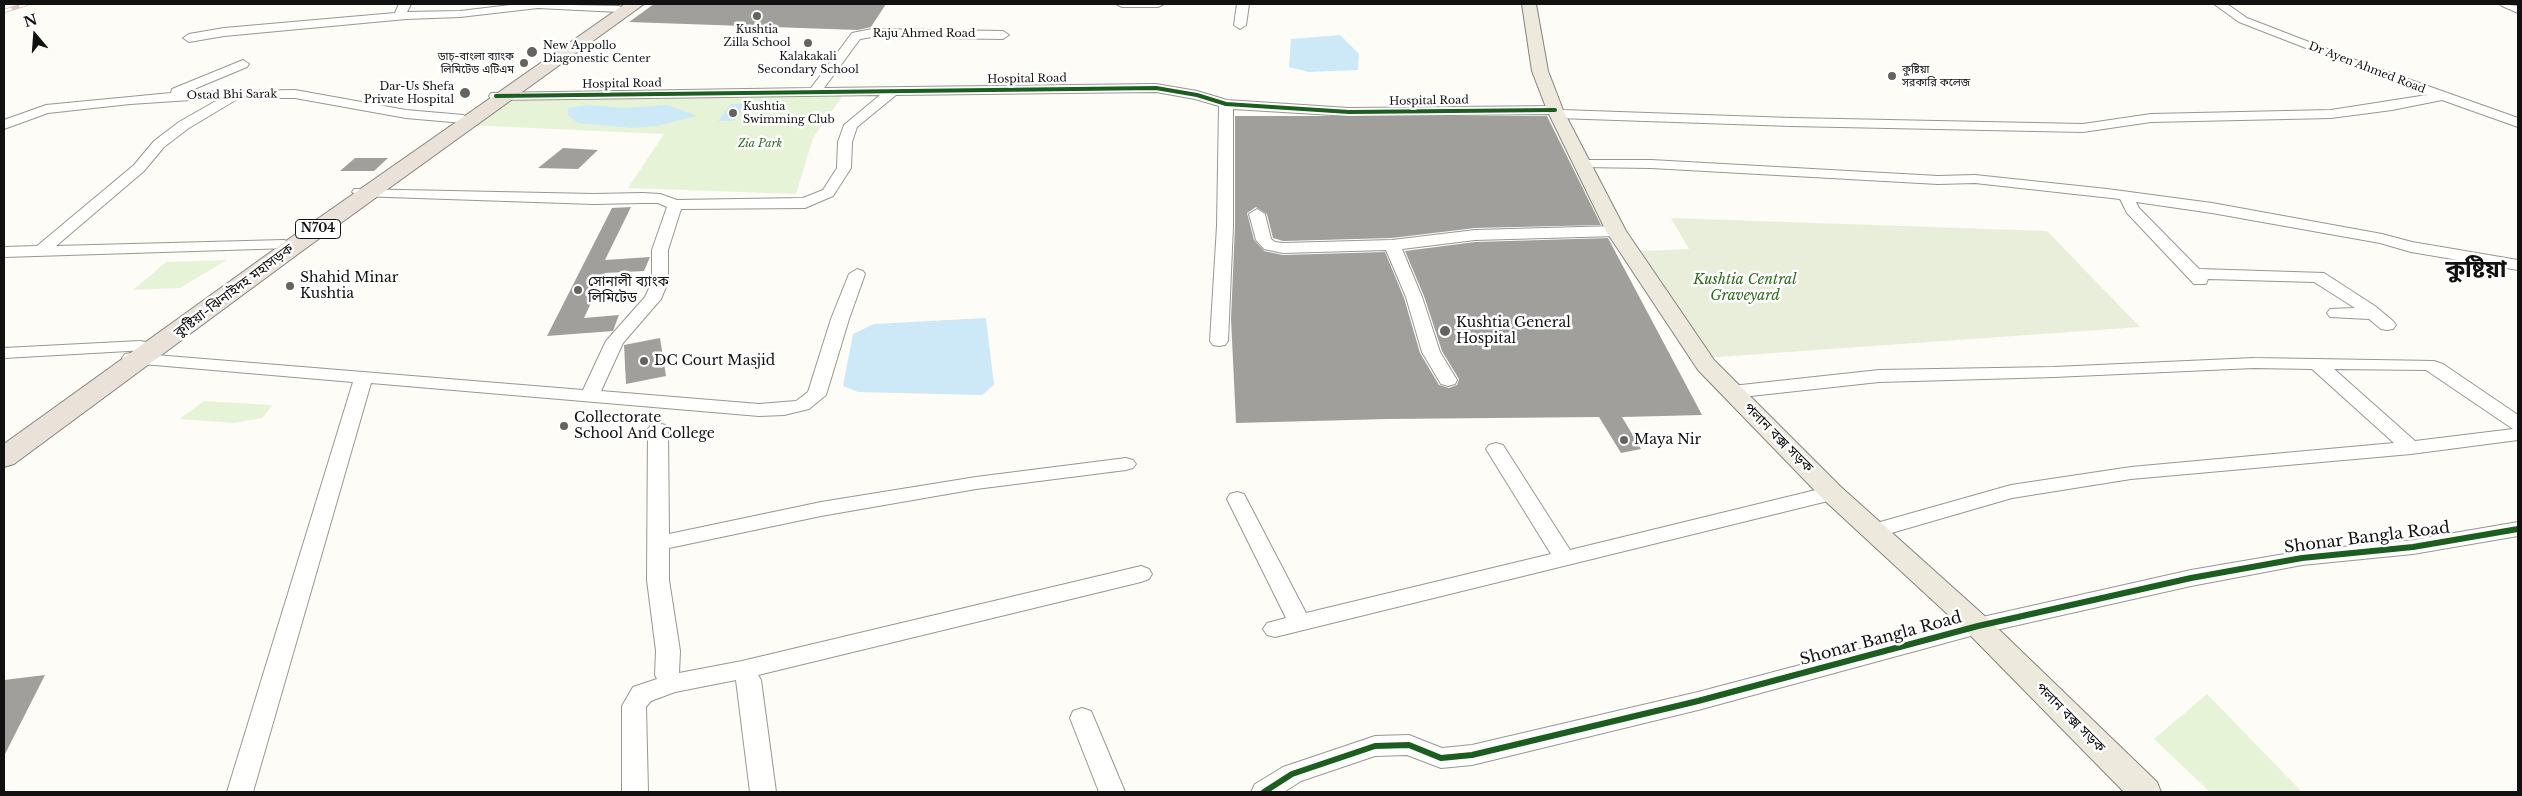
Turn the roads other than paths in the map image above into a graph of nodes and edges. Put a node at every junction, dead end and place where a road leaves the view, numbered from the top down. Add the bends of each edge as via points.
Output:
1 (1122, 4) edge
2 (1158, 4) edge
3 (1243, 4) edge
4 (1529, 4) edge
5 (2220, 4) edge
6 (2506, 4) edge
7 (627, 6) edge
8 (406, 10) edge
9 (2518, 10) edge
10 (1240, 25) dead end
11 (1003, 35) dead end
12 (189, 38) dead end
13 (244, 64) dead end
14 (894, 91) junction
15 (815, 92) junction
16 (236, 94) junction
17 (500, 96) junction
18 (2442, 96) junction
19 (162, 98) junction
20 (1226, 104) junction
21 (1557, 112) junction
22 (2518, 124) edge
23 (4, 126) edge
24 (450, 130) junction
25 (1584, 164) junction
26 (366, 192) junction
27 (2126, 196) junction
28 (675, 205) junction
29 (1257, 214) dead end
30 (1616, 231) junction
31 (284, 245) junction
32 (1392, 245) junction
33 (42, 250) junction
34 (4, 252) edge
35 (2512, 265) edge
36 (857, 274) dead end
37 (2518, 278) edge
38 (2336, 313) dead end
39 (2373, 314) junction
40 (2387, 326) dead end
41 (1219, 342) dead end
42 (4, 353) edge
43 (135, 354) junction
44 (2317, 364) junction
45 (364, 377) junction
46 (1448, 380) dead end
47 (1732, 392) junction
48 (589, 396) junction
49 (2518, 424) edge
50 (658, 429) dead end
51 (2518, 434) edge
52 (4, 443) edge
53 (2411, 448) junction
54 (1496, 449) dead end
55 (4, 458) edge
56 (1126, 464) dead end
57 (1832, 493) junction
58 (1237, 499) dead end
59 (2518, 529) edge
60 (1874, 531) junction
61 (658, 543) junction
62 (1564, 558) junction
63 (1141, 574) dead end
64 (1299, 621) junction
65 (1978, 626) junction
66 (1275, 628) dead end
67 (742, 670) junction
68 (673, 683) junction
69 (1082, 718) dead end
70 (240, 792) edge
71 (635, 792) edge
72 (763, 792) edge
73 (1112, 792) edge
74 (1264, 792) edge
75 (2144, 792) edge

1 - 2 street
3 - 10 street
4 - 21 main road, পলান বক্স সড়ক via 1540,71
5 - 18 street, Dr Ayen Ahmed Road via 2243,20
6 - 9 street
7 - 8 street via 538,5 460,14
7 - 17 highway, কুষ্টিয়া-ঝিনাইদহ মহাসড়ক / N704
8 - 12 street
11 - 15 street, Raju Ahmed Road via 872,33 856,36
13 - 19 street
14 - 15 street, Hospital Road
14 - 20 street, Hospital Road via 1156,88
14 - 28 street via 851,125 845,142 844,168 828,193 800,203
15 - 17 street, Hospital Road
16 - 19 street, Ostad Bhi Sarak
16 - 24 street, Ostad Bhi Sarak via 294,94 406,114
16 - 33 street via 159,144 139,168
17 - 24 highway, কুষ্টিয়া-ঝিনাইদহ মহাসড়ক / N704
18 - 21 street via 2331,114 2150,118 2083,128 1791,122
18 - 22 street, Dr Ayen Ahmed Road
19 - 23 street, Ostad Bhi Sarak via 46,110
20 - 21 street, Hospital Road via 1348,112
20 - 41 street via 1225,226
21 - 25 main road, পলান বক্স সড়ক
24 - 26 highway, কুষ্টিয়া-ঝিনাইদহ মহাসড়ক / N704
25 - 27 street via 1651,164 1938,180 1975,179
25 - 30 main road, পলান বক্স সড়ক
26 - 28 street via 643,198 660,199
26 - 31 highway, কুষ্টিয়া-ঝিনাইদহ মহাসড়ক / N704
26 - 43 highway, কুষ্টিয়া-ঝিনাইদহ মহাসড়ক / N704 via 294,246
27 - 35 street via 2220,209
27 - 39 street via 2132,210 2197,277 2318,276
28 - 48 street via 660,250 660,282 653,299 616,341
29 - 32 street via 1264,240 1270,246
30 - 32 street via 1475,234
30 - 47 main road, পলান বক্স সড়ক via 1706,364
31 - 33 street
31 - 43 highway, কুষ্টিয়া-ঝিনাইদহ মহাসড়ক / N704
32 - 46 street via 1414,297 1431,352
33 - 34 street
35 - 37 street
36 - 48 street via 817,395 802,405 759,410
38 - 39 street
39 - 40 street
42 - 43 street
43 - 45 street
43 - 52 highway, কুষ্টিয়া-ঝিনাইদহ মহাসড়ক / N704
43 - 55 highway, কুষ্টিয়া-ঝিনাইদহ মহাসড়ক / N704
44 - 47 street via 2254,363 1879,376
44 - 49 street via 2428,365
44 - 53 street
45 - 48 street
45 - 70 street
47 - 57 main road, পলান বক্স সড়ক
50 - 61 street
51 - 53 street
53 - 60 street via 2131,473 2011,492
54 - 62 street
56 - 61 street via 976,483 821,508
57 - 60 main road, পলান বক্স সড়ক
57 - 62 street
58 - 64 street
59 - 65 street, Shonar Bangla Road via 2413,547 2293,560 2191,578
60 - 65 main road, পলান বক্স সড়ক
61 - 68 street via 658,580 668,651 667,675
62 - 64 street
63 - 67 street
64 - 66 street
65 - 74 street, Shonar Bangla Road via 1698,701 1472,755 1442,758 1409,745 1375,746 1292,774
65 - 75 main road, পলান বক্স সড়ক
67 - 68 street
67 - 72 street via 749,680
68 - 71 street via 642,694 634,706
69 - 73 street

